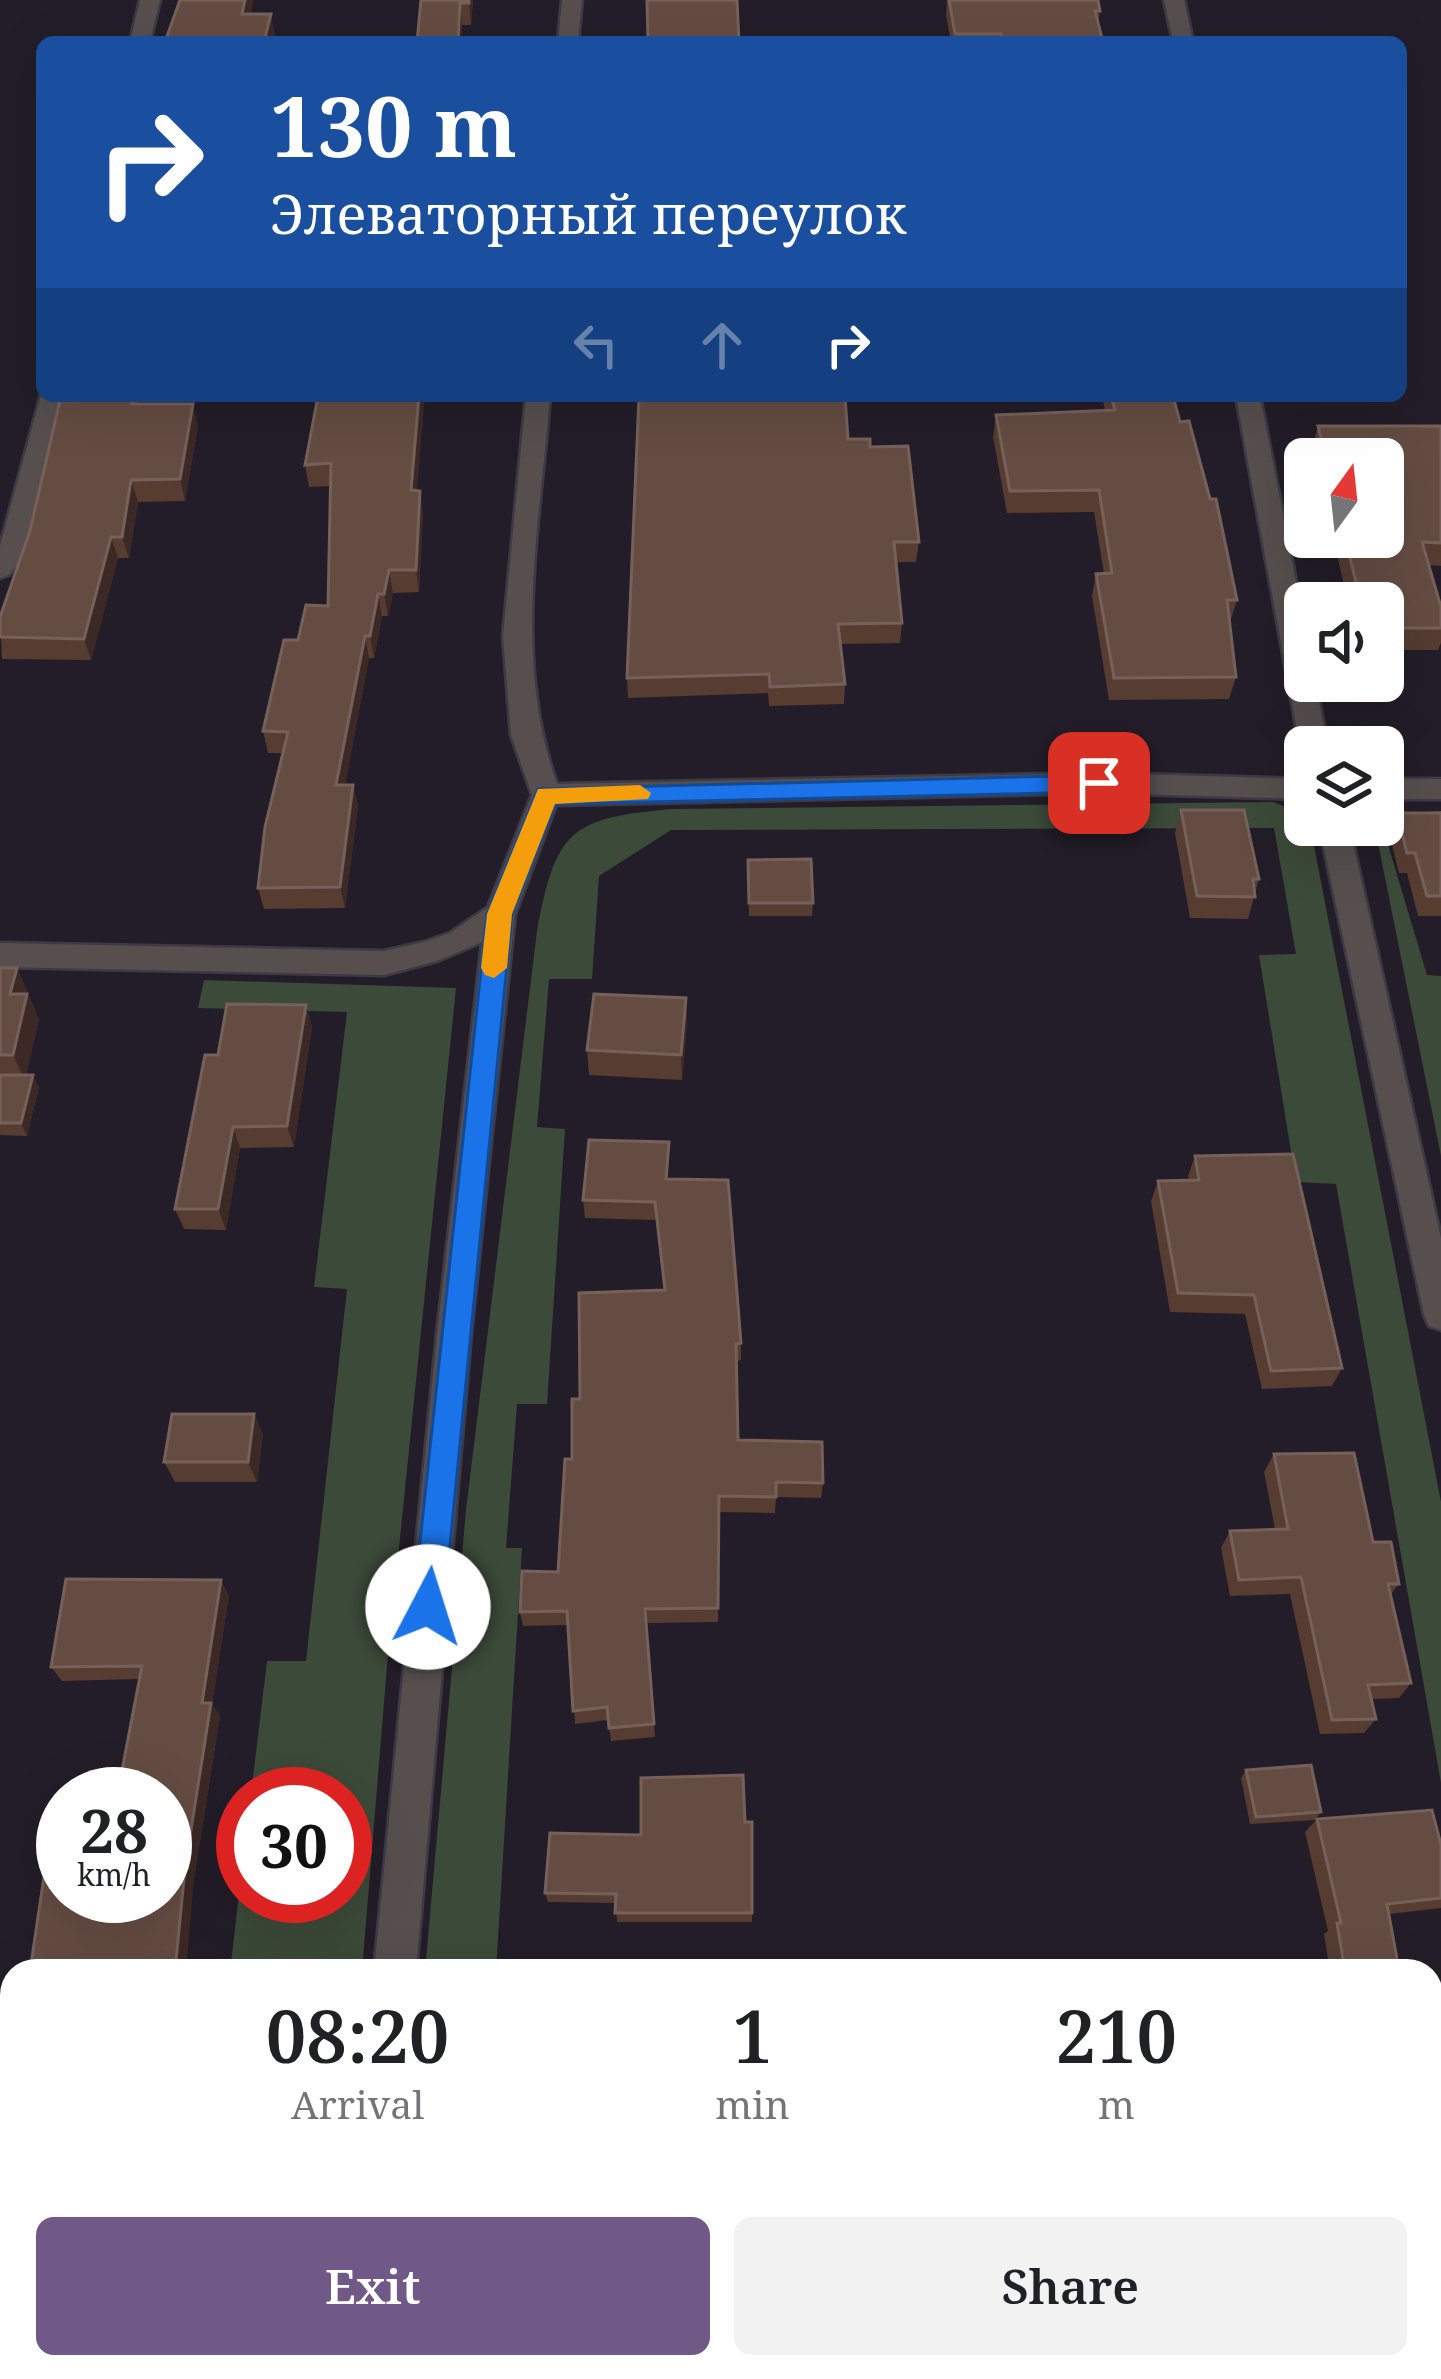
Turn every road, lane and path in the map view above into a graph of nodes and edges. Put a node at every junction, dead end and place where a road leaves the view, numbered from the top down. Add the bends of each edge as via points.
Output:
1 (150, 0) edge
2 (572, 0) edge
3 (1174, 0) edge
4 (141, 36) edge
5 (569, 36) edge
6 (1182, 36) edge
7 (49, 402) edge
8 (537, 402) edge
9 (1249, 402) edge
10 (0, 569) edge
11 (1310, 726) edge
12 (1284, 788) edge
13 (1404, 789) edge
14 (1441, 789) edge
15 (546, 795) junction
16 (1339, 846) edge
17 (500, 914) junction
18 (0, 955) edge
19 (1441, 1315) edge
20 (396, 1959) edge

1 - 4 street
2 - 5 street
3 - 6 street
7 - 10 street via 10,558
8 - 15 street via 517,635 525,735
9 - 11 street
12 - 15 street via 1099,783
13 - 14 street
15 - 17 street
16 - 19 street
17 - 18 street via 461,941 384,963
17 - 20 street

